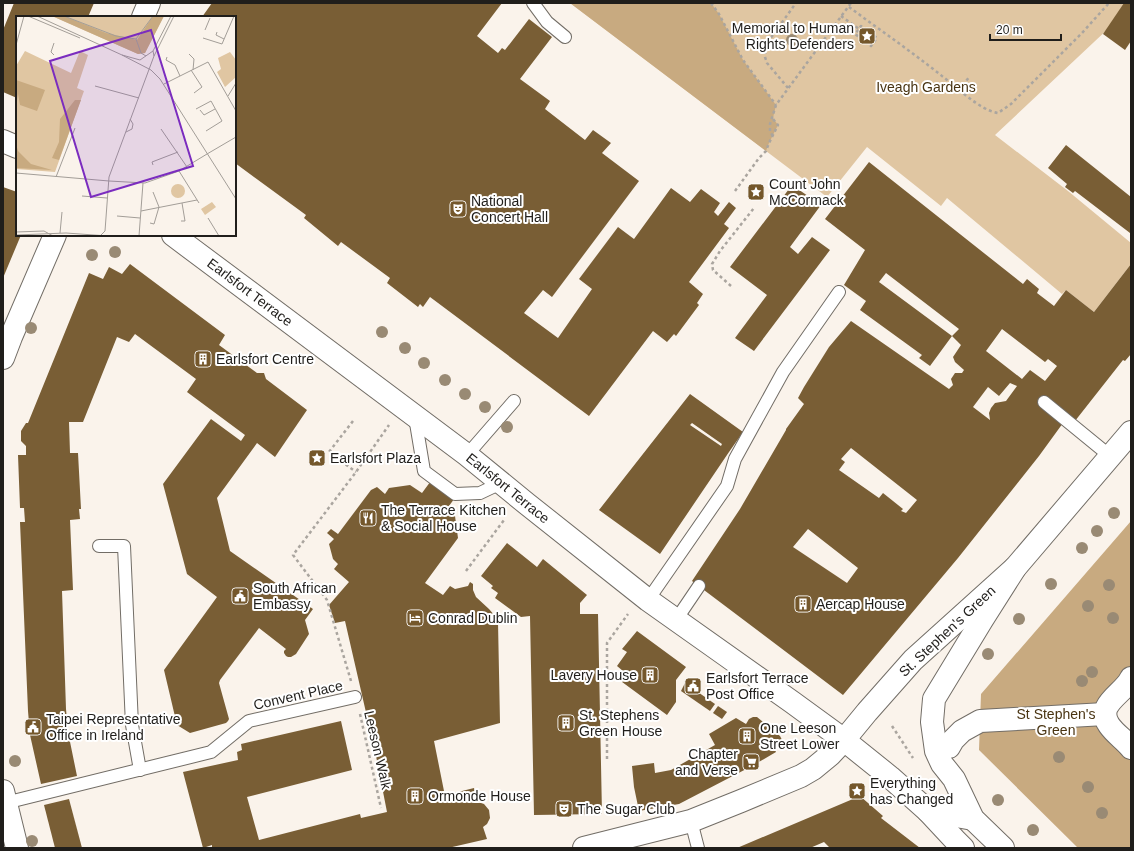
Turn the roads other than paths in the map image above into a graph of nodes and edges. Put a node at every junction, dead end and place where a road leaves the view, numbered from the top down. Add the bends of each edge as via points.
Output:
1 (149, 3) edge
2 (532, 3) edge
3 (143, 16) edge
4 (565, 37) dead end
5 (3, 141) edge
6 (16, 147) edge
7 (55, 236) edge
8 (174, 236) edge
9 (839, 292) dead end
10 (3, 358) edge
11 (514, 401) dead end
12 (1044, 402) dead end
13 (415, 417) junction
14 (1131, 432) edge
15 (467, 455) junction
16 (1110, 456) junction
17 (501, 483) junction
18 (99, 546) dead end
19 (1015, 568) junction
20 (699, 586) dead end
21 (648, 600) junction
22 (676, 620) junction
23 (1131, 678) edge
24 (356, 697) road end
25 (1105, 714) junction
26 (844, 740) junction
27 (949, 747) dead end
28 (1131, 748) edge
29 (140, 770) junction
30 (4, 797) edge
31 (928, 811) junction
32 (973, 819) junction
33 (690, 821) junction
34 (955, 846) edge
35 (17, 848) edge
36 (584, 848) edge
37 (698, 848) edge
38 (1003, 848) edge

1 - 3 main road
2 - 4 lane via 547,22
5 - 6 main road
7 - 10 main road
8 - 13 main road, Earlsfort Terrace
9 - 21 lane via 783,372 735,459 727,486
11 - 15 lane
12 - 16 lane
13 - 15 main road, Earlsfort Terrace
13 - 17 lane via 424,471 454,494 480,493
14 - 16 main road, St. Stephen's Green
15 - 17 main road, Earlsfort Terrace
16 - 19 main road, St. Stephen's Green
17 - 21 main road, Earlsfort Terrace
18 - 29 lane via 124,546 132,725
19 - 26 main road, St. Stephen's Green via 913,660
19 - 32 main road, St. Stephen's Green via 934,699 932,722 936,751
20 - 22 lane
21 - 22 main road, Earlsfort Terrace
22 - 26 main road, Earlsfort Terrace
23 - 25 main road via 1108,702
24 - 29 lane, Convent Place via 249,722 210,752
25 - 27 main road via 980,721 962,731
25 - 28 main road via 1108,725
26 - 31 main road
26 - 33 main road, St. Stephen's Green via 830,755 801,776
29 - 30 lane, Convent Place
30 - 35 main road
31 - 32 main road
31 - 34 main road
32 - 34 lane
32 - 38 main road, St. Stephen's Green
33 - 36 main road, St. Stephen's Green
33 - 37 lane

